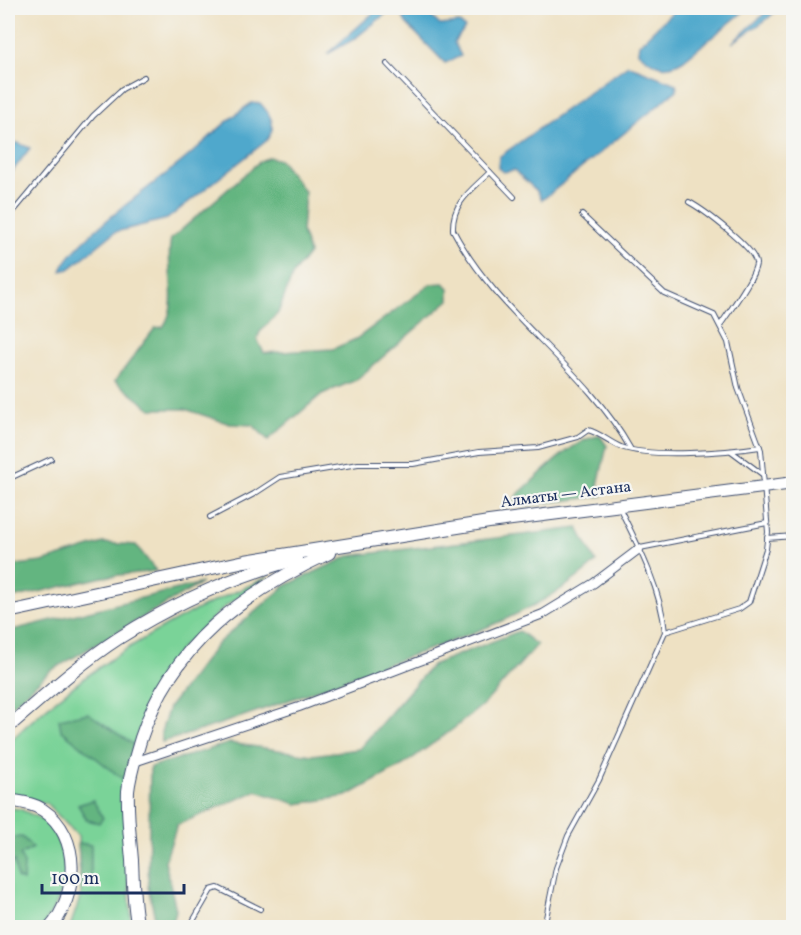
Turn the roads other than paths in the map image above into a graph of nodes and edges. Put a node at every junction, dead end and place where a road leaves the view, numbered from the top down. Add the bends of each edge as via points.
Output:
1 (387, 64) dead end
2 (144, 77) dead end
3 (490, 172) junction
4 (514, 197) dead end
5 (689, 202) dead end
6 (582, 215) dead end
7 (8, 218) edge
8 (721, 324) junction
9 (760, 447) junction
10 (631, 449) junction
11 (731, 451) junction
12 (51, 459) dead end
13 (762, 474) junction
14 (8, 479) edge
15 (794, 483) edge
16 (763, 487) junction
17 (618, 505) junction
18 (210, 517) dead end
19 (767, 523) junction
20 (794, 536) edge
21 (767, 538) junction
22 (344, 546) junction
23 (639, 549) junction
24 (8, 612) edge
25 (665, 632) junction
26 (8, 727) edge
27 (134, 762) junction
28 (8, 800) edge
29 (260, 909) dead end
30 (50, 927) edge
31 (138, 927) edge
32 (189, 927) edge
33 (544, 927) edge

1 - 3 lane
2 - 7 lane via 122,89 93,116
3 - 4 lane
3 - 10 lane via 460,202 453,215 453,230 506,306 571,371 617,424
5 - 8 lane via 741,241 755,259 751,276
6 - 8 lane via 664,293 714,315
8 - 9 lane via 738,388
9 - 11 lane
9 - 13 lane
10 - 11 lane
10 - 18 lane via 588,430 578,437 538,448 479,452 413,464 314,469 280,477
11 - 13 lane
12 - 14 lane
13 - 16 lane
15 - 16 highway, Алматы — Астана
16 - 17 highway, Алматы — Астана
16 - 19 lane
17 - 22 highway, Алматы — Астана
17 - 23 lane
19 - 21 lane
19 - 23 lane
20 - 21 lane
21 - 25 lane via 748,602 739,609
22 - 24 highway via 245,561
22 - 26 highway via 255,573 168,611 69,674
22 - 27 highway via 272,580 211,627 162,689
23 - 25 lane via 663,615
23 - 27 street via 543,614 299,706
25 - 33 lane via 599,780 568,836 556,868
27 - 31 highway via 128,791
28 - 30 highway via 43,810 54,819 70,847 68,897
29 - 32 lane via 218,888 211,891

